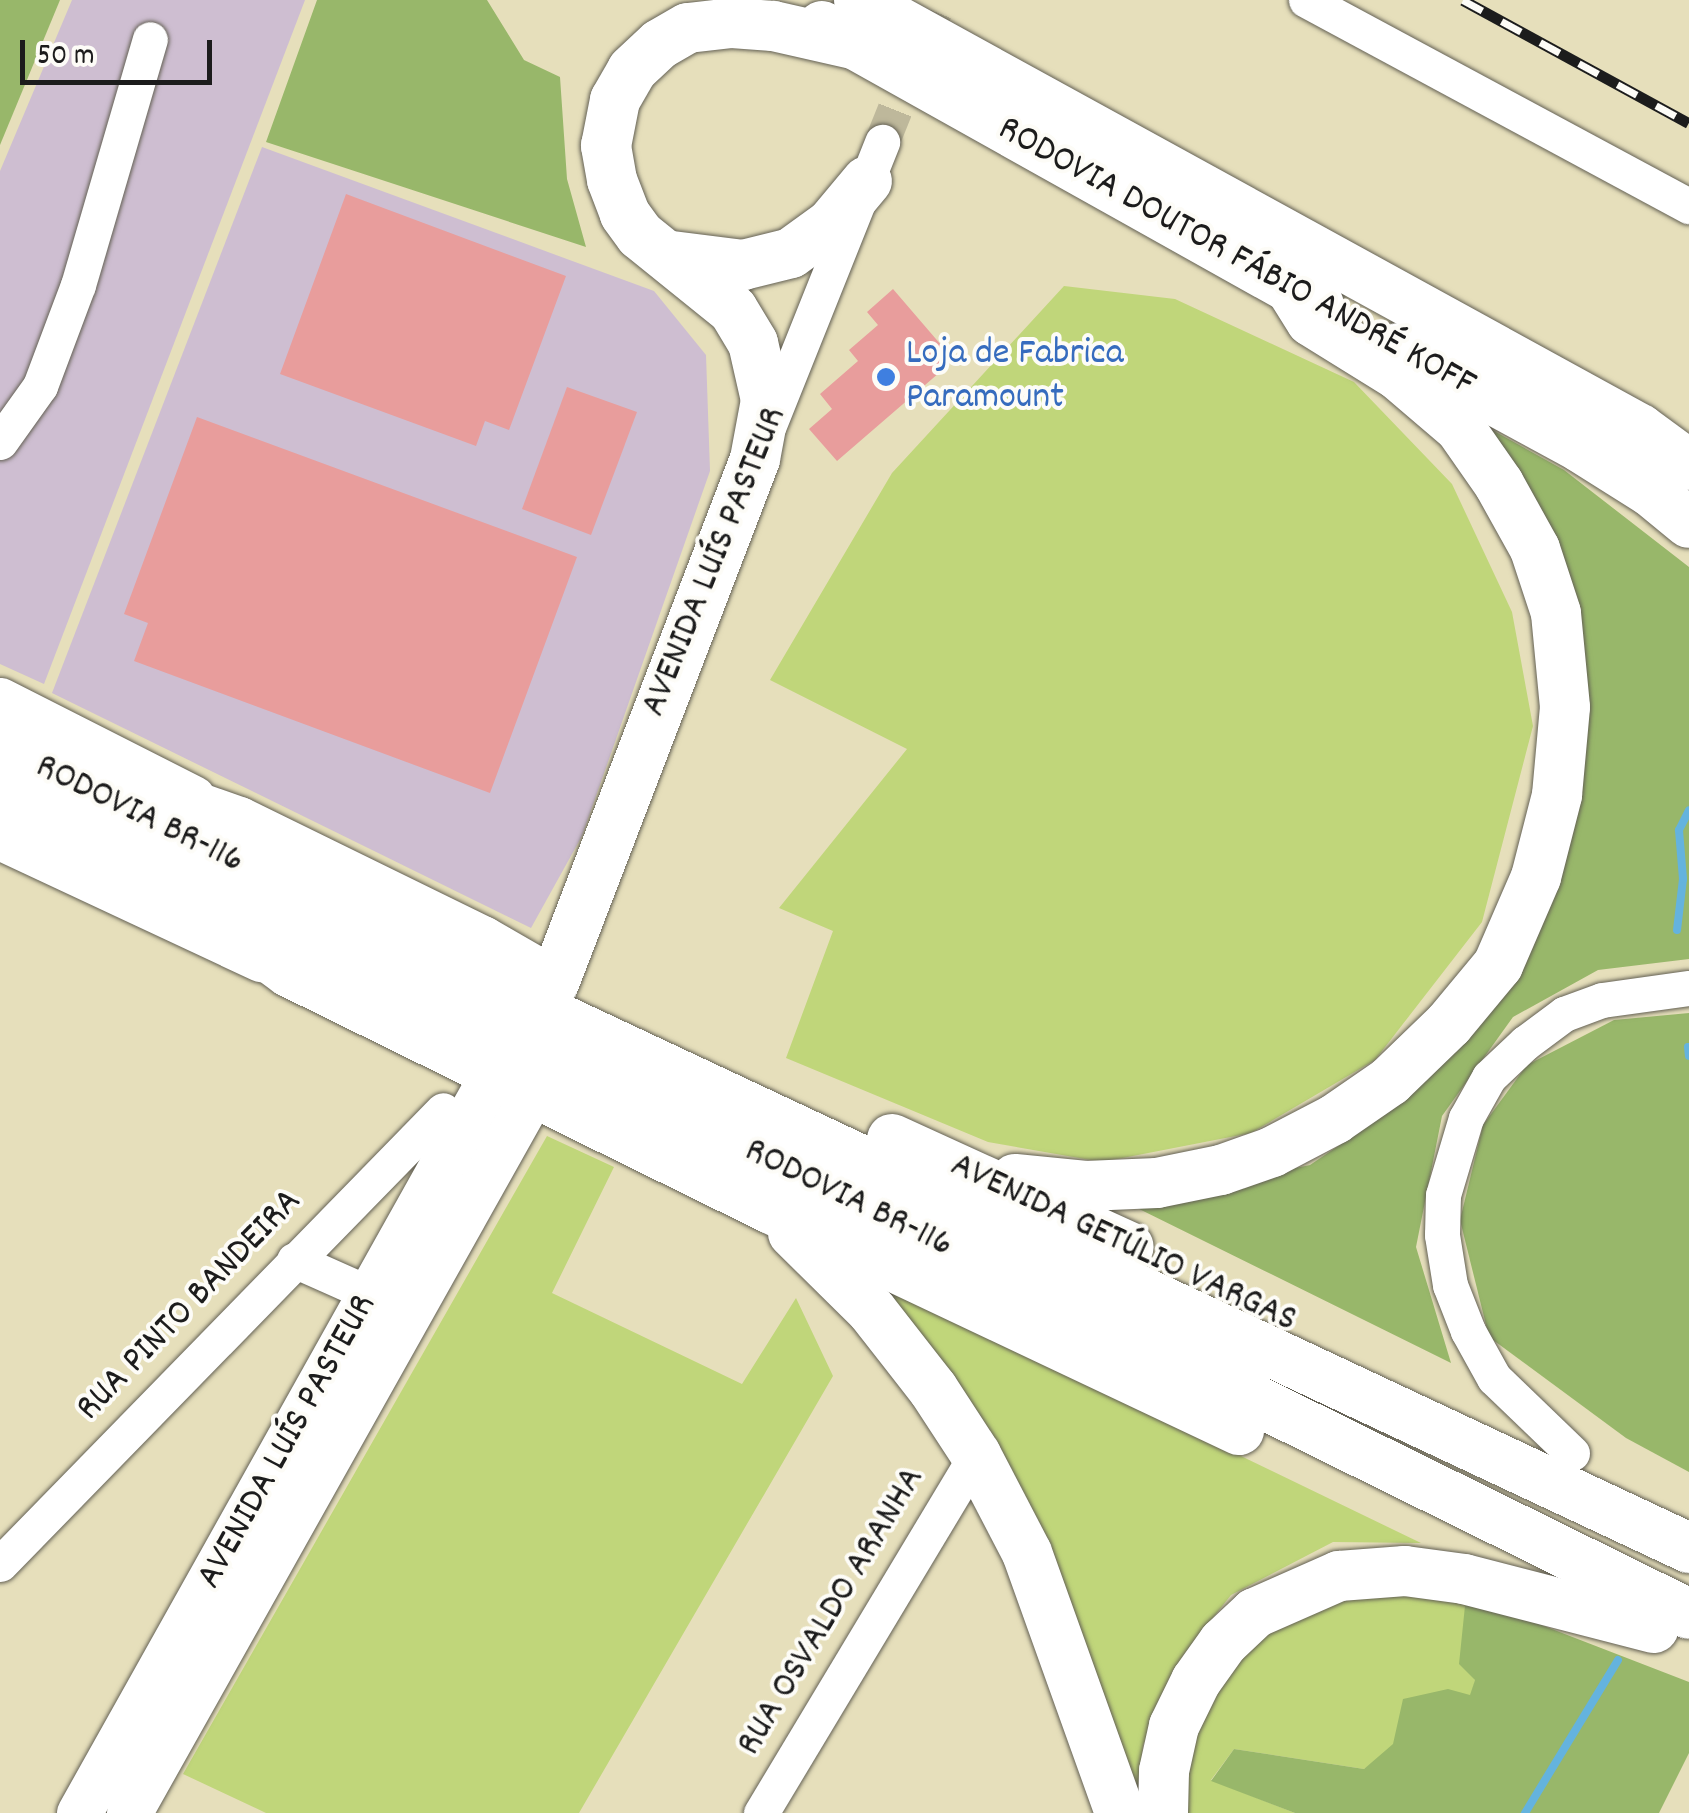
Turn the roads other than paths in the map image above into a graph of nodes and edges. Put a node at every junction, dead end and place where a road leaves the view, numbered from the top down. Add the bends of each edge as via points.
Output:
1 (778, 0) edge
2 (1306, 0) edge
3 (856, 22) edge
4 (150, 39) dead end
5 (874, 162) joint
6 (1689, 206) edge
7 (672, 256) junction
8 (1290, 288) junction
9 (1640, 429) junction
10 (0, 442) edge
11 (1689, 450) edge
12 (756, 459) junction
13 (1689, 464) edge
14 (1689, 523) edge
15 (0, 700) edge
16 (0, 738) edge
17 (0, 748) edge
18 (0, 798) edge
19 (239, 822) junction
20 (0, 838) edge
21 (144, 865) junction
22 (289, 972) junction
23 (554, 983) junction
24 (1689, 988) edge
25 (515, 1080) junction
26 (443, 1110) dead end
27 (979, 1175) junction
28 (768, 1208) junction
29 (294, 1260) junction
30 (392, 1304) junction
31 (1572, 1453) junction
32 (976, 1455) junction
33 (1689, 1512) edge
34 (1689, 1548) edge
35 (0, 1564) edge
36 (1677, 1629) edge
37 (130, 1780) edge
38 (79, 1813) edge
39 (762, 1813) edge
40 (1120, 1813) edge
41 (1163, 1813) edge

1 - 3 highway, RODOVIA DOUTOR FÁBIO ANDRÉ KOFF
2 - 6 street
3 - 7 highway via 688,28 632,70 614,100 606,146 612,180 640,235
3 - 8 highway, RODOVIA DOUTOR FÁBIO ANDRÉ KOFF
3 - 9 highway, RODOVIA DOUTOR FÁBIO ANDRÉ KOFF
4 - 10 street via 72,302 40,386
5 - 7 highway via 831,224 792,253 743,264
5 - 12 street, AVENIDA LUÍS PASTEUR
7 - 12 highway via 733,310 754,343 766,400
8 - 14 highway, RODOVIA DOUTOR FÁBIO ANDRÉ KOFF via 1580,447
8 - 27 highway via 1311,322 1398,375 1460,428 1535,549 1556,613 1565,707 1557,795 1536,876 1498,965 1449,1024 1390,1081 1272,1152 1157,1184 1086,1186
9 - 11 highway
9 - 13 highway, RODOVIA DOUTOR FÁBIO ANDRÉ KOFF
12 - 23 highway, AVENIDA LUÍS PASTEUR
15 - 19 main road
16 - 19 highway, AVENIDA GETÚLIO VARGAS
17 - 34 highway, RODOVIA BR-116 via 558,1018
18 - 21 highway, RODOVIA BR-116
19 - 23 highway, AVENIDA GETÚLIO VARGAS
20 - 22 main road, RODOVIA BR-116
21 - 22 highway
21 - 36 highway, RODOVIA BR-116 via 650,1102
22 - 25 highway, RODOVIA BR-116
23 - 27 highway, AVENIDA GETÚLIO VARGAS via 749,1079
24 - 31 street via 1602,1000 1564,1014 1524,1043 1490,1077 1466,1118 1442,1195 1450,1286 1468,1331 1494,1378
25 - 28 highway, RODOVIA BR-116
25 - 30 main road, AVENIDA LUÍS PASTEUR
26 - 29 street, RUA PINTO BANDEIRA
27 - 31 highway, AVENIDA GETÚLIO VARGAS
28 - 32 highway via 872,1311
28 - 36 highway, RODOVIA BR-116
29 - 30 street
29 - 35 street, RUA PINTO BANDEIRA
30 - 37 main road, AVENIDA LUÍS PASTEUR
31 - 33 highway, AVENIDA GETÚLIO VARGAS
32 - 39 street, RUA OSVALDO ARANHA
32 - 40 highway via 1027,1553
36 - 41 highway via 1464,1579 1404,1571 1339,1576 1255,1614 1223,1643 1174,1726
37 - 38 main road, AVENIDA LUÍS PASTEUR

